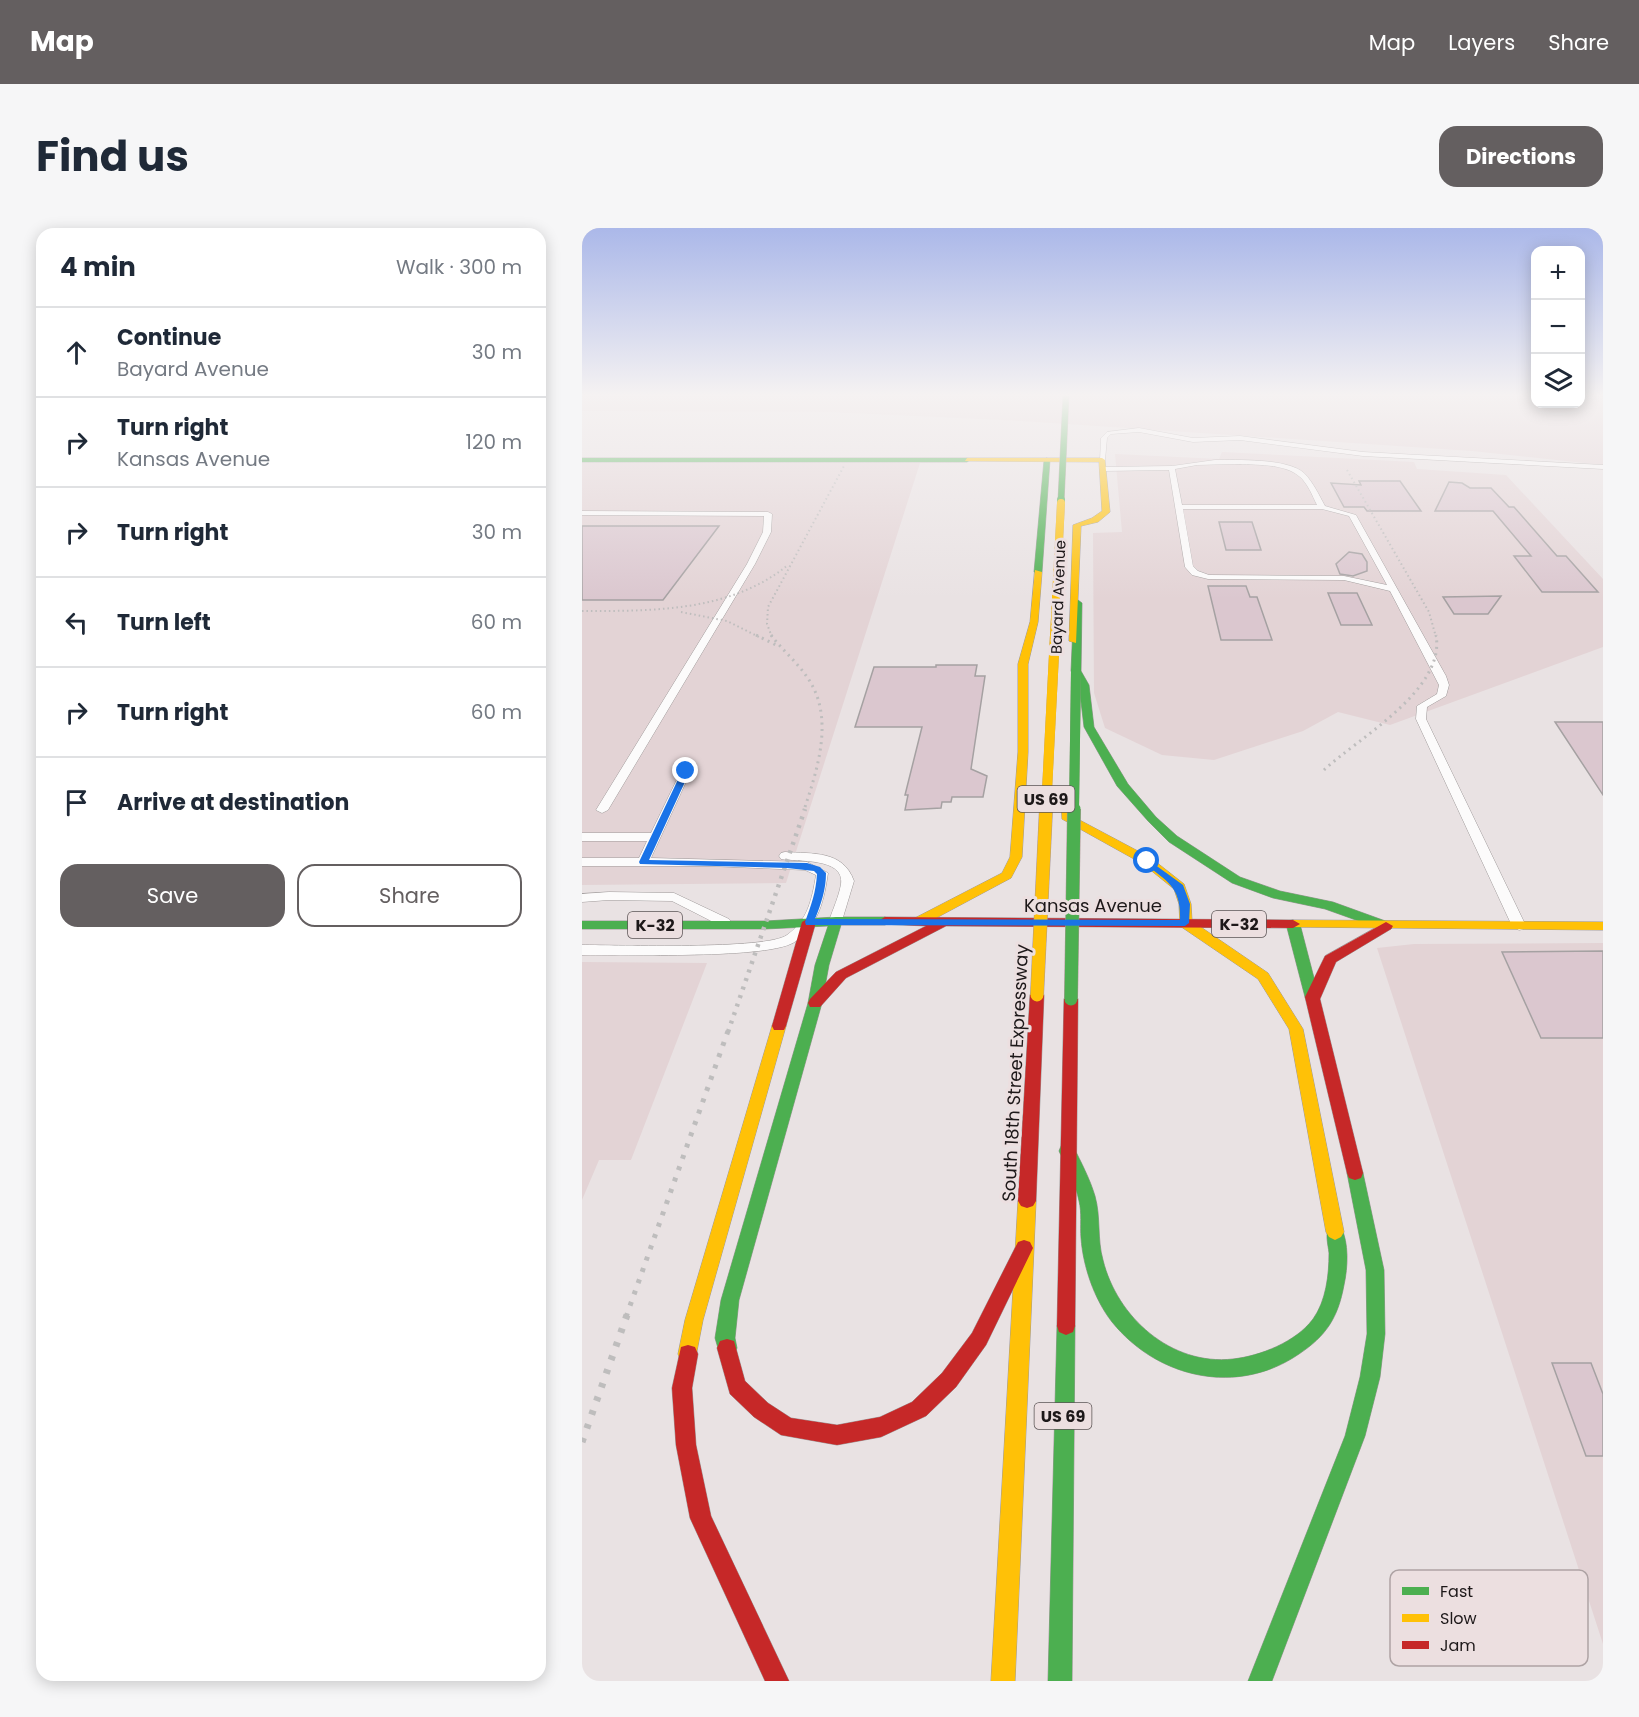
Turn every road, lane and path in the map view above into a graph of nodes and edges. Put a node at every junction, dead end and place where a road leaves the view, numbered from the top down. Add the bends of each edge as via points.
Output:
1 (1047, 463) edge
2 (1063, 463) edge
3 (1080, 463) edge
4 (1086, 463) edge
5 (1526, 463) edge
6 (1102, 464) junction
7 (1603, 467) edge
8 (1172, 468) junction
9 (1080, 476) dead end
10 (1179, 507) junction
11 (1322, 507) junction
12 (1080, 511) dead end
13 (582, 513) edge
14 (1392, 590) junction
15 (1076, 671) junction
16 (686, 771) dead end
17 (602, 810) dead end
18 (582, 837) edge
19 (655, 837) junction
20 (582, 862) edge
21 (643, 862) junction
22 (708, 862) junction
23 (582, 898) edge
24 (836, 921) junction
25 (809, 922) junction
26 (918, 922) junction
27 (943, 922) junction
28 (1185, 923) junction
29 (1293, 924) junction
30 (582, 925) edge
31 (728, 925) junction
32 (1386, 926) junction
33 (1519, 926) junction
34 (1603, 926) edge
35 (582, 950) edge
36 (1312, 1000) junction
37 (814, 1003) junction
38 (1067, 1151) junction
39 (1024, 1248) junction
40 (777, 1681) edge
41 (1003, 1681) edge
42 (1060, 1681) edge
43 (1260, 1681) edge

1 - 26 main road via 1034,622 1023,664 1023,752 1016,857 1008,875
2 - 39 main road, South 18th Street Expressway / US 69, bridge
3 - 9 main road
4 - 6 main road
5 - 7 lane
6 - 8 lane
6 - 28 main road, Bayard Avenue via 1106,512 1077,525 1066,817 1147,861 1180,887
8 - 10 lane
8 - 11 lane via 1189,463 1269,463 1300,473
10 - 11 lane
10 - 14 lane via 1189,567 1195,573 1208,577 1344,578
11 - 14 lane via 1352,515
12 - 15 main road, US 69
13 - 17 lane via 768,514 767,532 751,564
14 - 33 lane via 1444,685 1441,696 1422,706 1421,719
15 - 32 main road via 1084,685 1089,727 1123,786 1173,839 1236,880 1277,895 1328,905
15 - 38 main road, US 69, bridge
16 - 19 lane
18 - 19 lane
19 - 21 lane
20 - 21 lane
21 - 22 lane
22 - 24 lane via 738,857 812,856 838,864 848,881
22 - 25 lane via 817,869 822,880
23 - 31 lane via 674,897
24 - 25 main road, Kansas Avenue / K-32
24 - 26 main road, Kansas Avenue / K-32
24 - 37 main road
25 - 31 main road, Kansas Avenue / K-32
25 - 35 lane via 790,940 757,948
25 - 40 main road via 694,1320 682,1388 686,1445 701,1518
26 - 27 main road, Kansas Avenue / K-32
27 - 28 main road, Kansas Avenue / K-32
27 - 37 main road via 841,975
28 - 29 main road, Kansas Avenue / K-32
28 - 38 main road via 1263,976 1296,1029 1339,1253 1334,1295 1320,1326 1289,1352 1253,1367 1214,1370 1176,1360 1147,1345 1118,1315 1099,1279 1090,1241 1088,1201
29 - 32 main road, Kansas Avenue
29 - 36 main road
30 - 31 main road, Kansas Avenue / K-32
32 - 33 main road, Kansas Avenue
32 - 36 main road via 1330,959
33 - 34 main road, Kansas Avenue
36 - 43 main road via 1345,1127 1375,1270 1376,1334 1355,1437
37 - 39 main road via 730,1300 725,1338 737,1387 788,1428 837,1435 881,1427 919,1408 949,1380 979,1339
38 - 42 main road, US 69
39 - 41 main road, South 18th Street Expressway / US 69

